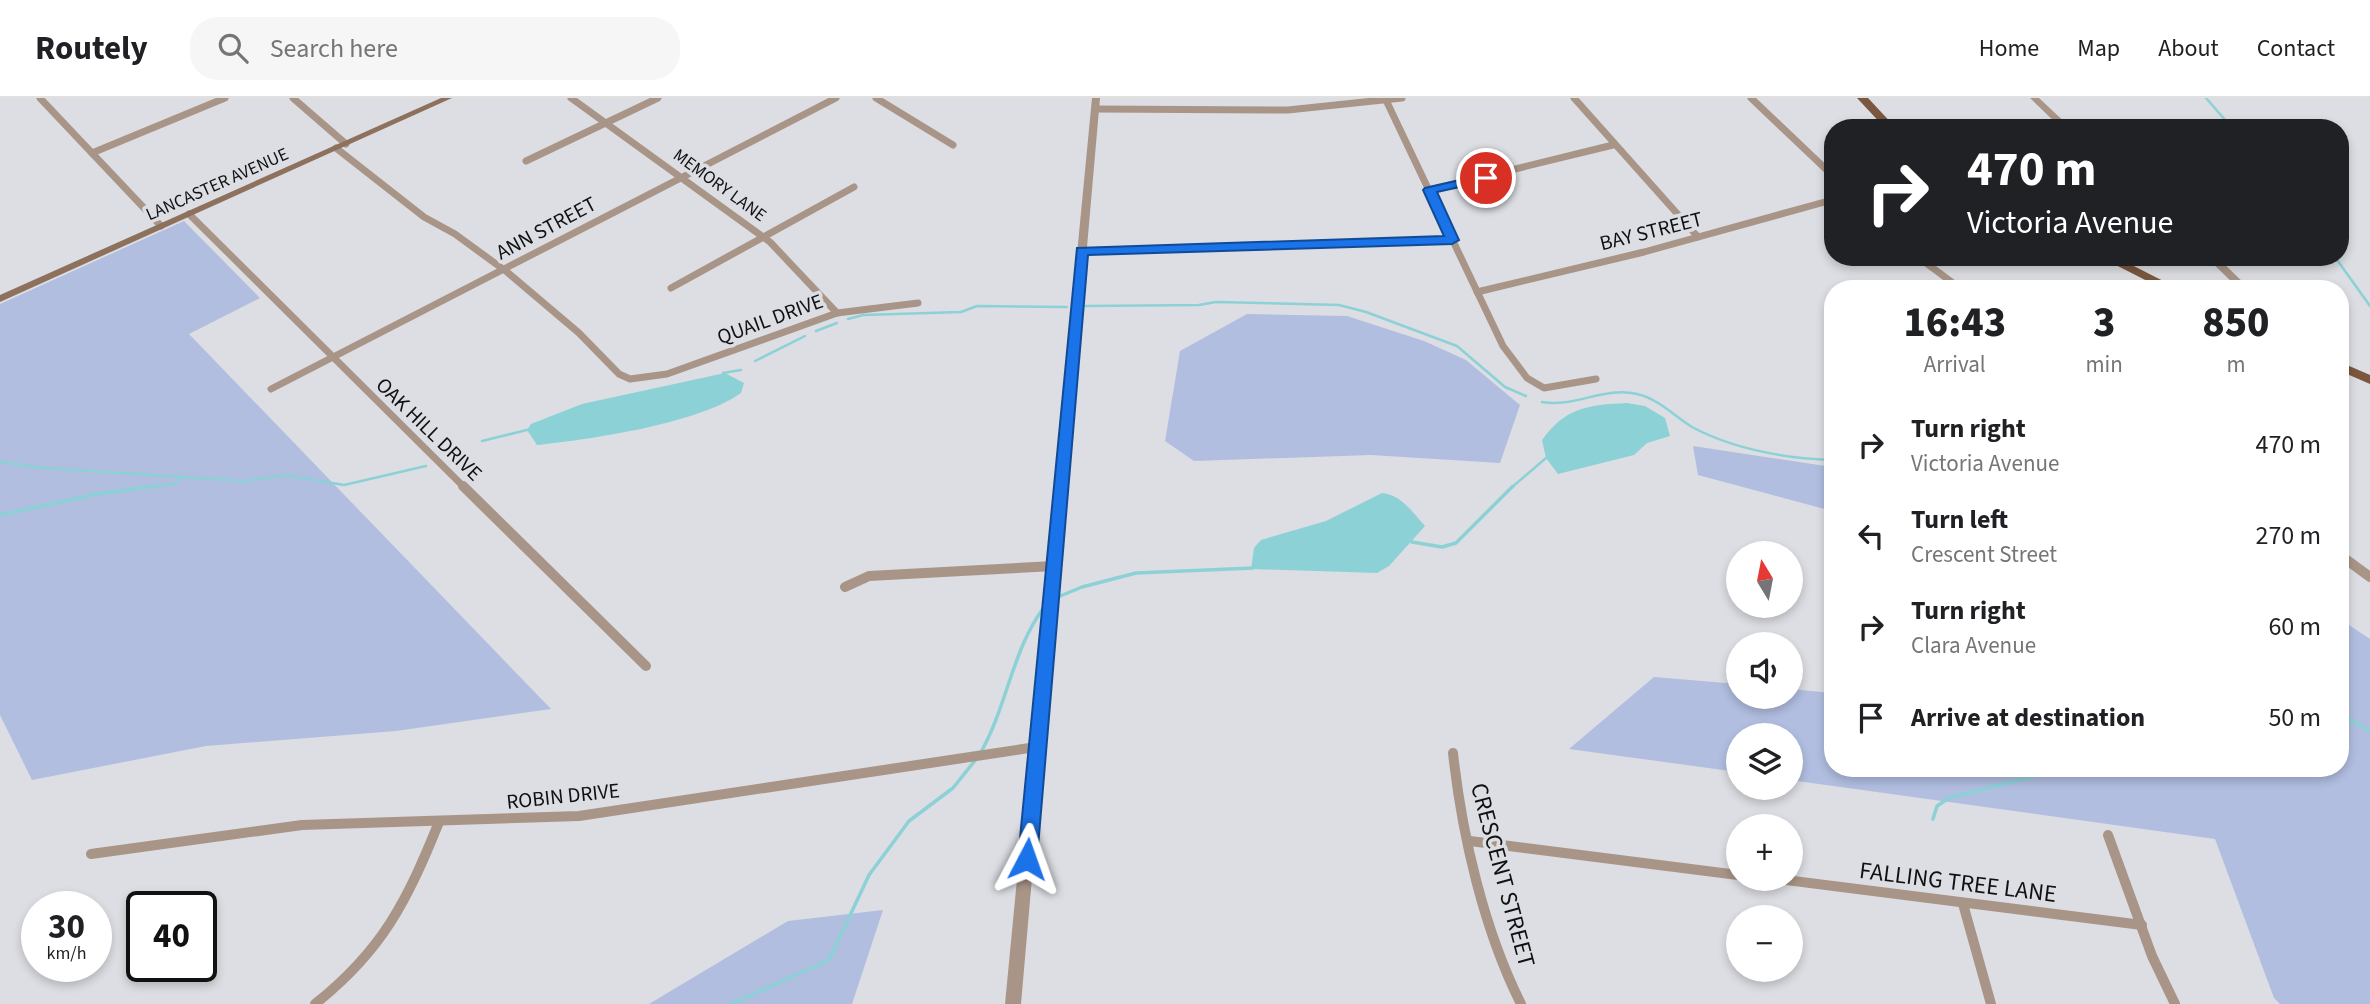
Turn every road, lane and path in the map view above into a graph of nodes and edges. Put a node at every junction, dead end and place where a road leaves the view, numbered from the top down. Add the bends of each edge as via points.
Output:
1 (40, 98) edge
2 (225, 98) edge
3 (293, 98) edge
4 (448, 98) edge
5 (571, 98) edge
6 (657, 98) edge
7 (836, 98) edge
8 (876, 98) edge
9 (1402, 98) edge
10 (1574, 98) edge
11 (1751, 98) edge
12 (1862, 98) edge
13 (2034, 98) edge
14 (1386, 99) edge
15 (1095, 104) edge
16 (1882, 119) edge
17 (2057, 119) edge
18 (607, 123) junction
19 (953, 145) dead end
20 (1614, 145) junction
21 (341, 146) junction
22 (92, 153) junction
23 (526, 161) dead end
24 (1824, 167) edge
25 (681, 176) junction
26 (854, 187) dead end
27 (1429, 190) junction
28 (1824, 202) edge
29 (189, 214) junction
30 (161, 226) junction
31 (764, 237) junction
32 (1698, 237) junction
33 (1452, 240) junction
34 (1082, 251) junction
35 (1930, 266) edge
36 (2125, 266) edge
37 (2221, 266) edge
38 (504, 270) junction
39 (1949, 280) edge
40 (2155, 280) edge
41 (2235, 280) edge
42 (671, 288) dead end
43 (1477, 292) junction
44 (0, 299) edge
45 (918, 303) dead end
46 (837, 313) junction
47 (330, 358) junction
48 (2349, 370) edge
49 (1596, 379) dead end
50 (2370, 380) edge
51 (271, 389) dead end
52 (2349, 562) edge
53 (1054, 566) junction
54 (2370, 578) edge
55 (845, 587) dead end
56 (646, 666) dead end
57 (1036, 747) junction
58 (1453, 753) dead end
59 (439, 822) junction
60 (2108, 835) dead end
61 (1470, 841) junction
62 (91, 854) dead end
63 (1726, 873) edge
64 (1803, 882) edge
65 (1963, 904) junction
66 (2142, 925) junction
67 (315, 1004) edge
68 (1013, 1004) edge
69 (1521, 1004) edge
70 (1991, 1004) edge
71 (2175, 1004) edge

1 - 22 street
2 - 22 street
3 - 21 street
4 - 21 main road, LANCASTER AVENUE
5 - 18 street, MEMORY LANE
6 - 18 street
7 - 25 street, ANN STREET
8 - 19 street
9 - 14 street
10 - 20 street
11 - 24 street
12 - 16 main road
13 - 17 street
14 - 15 street via 1256,111
14 - 27 street
15 - 34 street
18 - 23 street
18 - 25 street, MEMORY LANE
20 - 27 street
20 - 32 street
21 - 29 main road, LANCASTER AVENUE
21 - 38 street via 363,173
22 - 30 street
25 - 31 street, MEMORY LANE
25 - 38 street, ANN STREET
26 - 31 street
27 - 33 street
28 - 32 street, BAY STREET
29 - 30 main road, LANCASTER AVENUE
29 - 47 street, OAK HILL DRIVE
30 - 44 main road, LANCASTER AVENUE
31 - 42 street
31 - 46 street, MEMORY LANE
32 - 43 street, BAY STREET
33 - 34 street
33 - 43 street
34 - 53 street
35 - 39 street
36 - 40 main road
37 - 41 street
38 - 46 street, QUAIL DRIVE via 579,332 620,374 636,380 726,355
38 - 47 street, ANN STREET
43 - 49 street via 1503,346 1538,386 1559,388
45 - 46 street, QUAIL DRIVE
47 - 51 street, ANN STREET
47 - 56 street, OAK HILL DRIVE
48 - 50 main road
52 - 54 street
53 - 55 street via 869,576
53 - 57 street
57 - 59 street, ROBIN DRIVE via 579,816
57 - 68 street
58 - 61 street, CRESCENT STREET via 1458,798
59 - 62 street, ROBIN DRIVE via 299,825
59 - 67 street via 409,899 379,945
60 - 66 street
61 - 63 street
61 - 69 street, CRESCENT STREET via 1498,958
64 - 65 street, FALLING TREE LANE
65 - 66 street, FALLING TREE LANE
65 - 70 street
66 - 71 street

